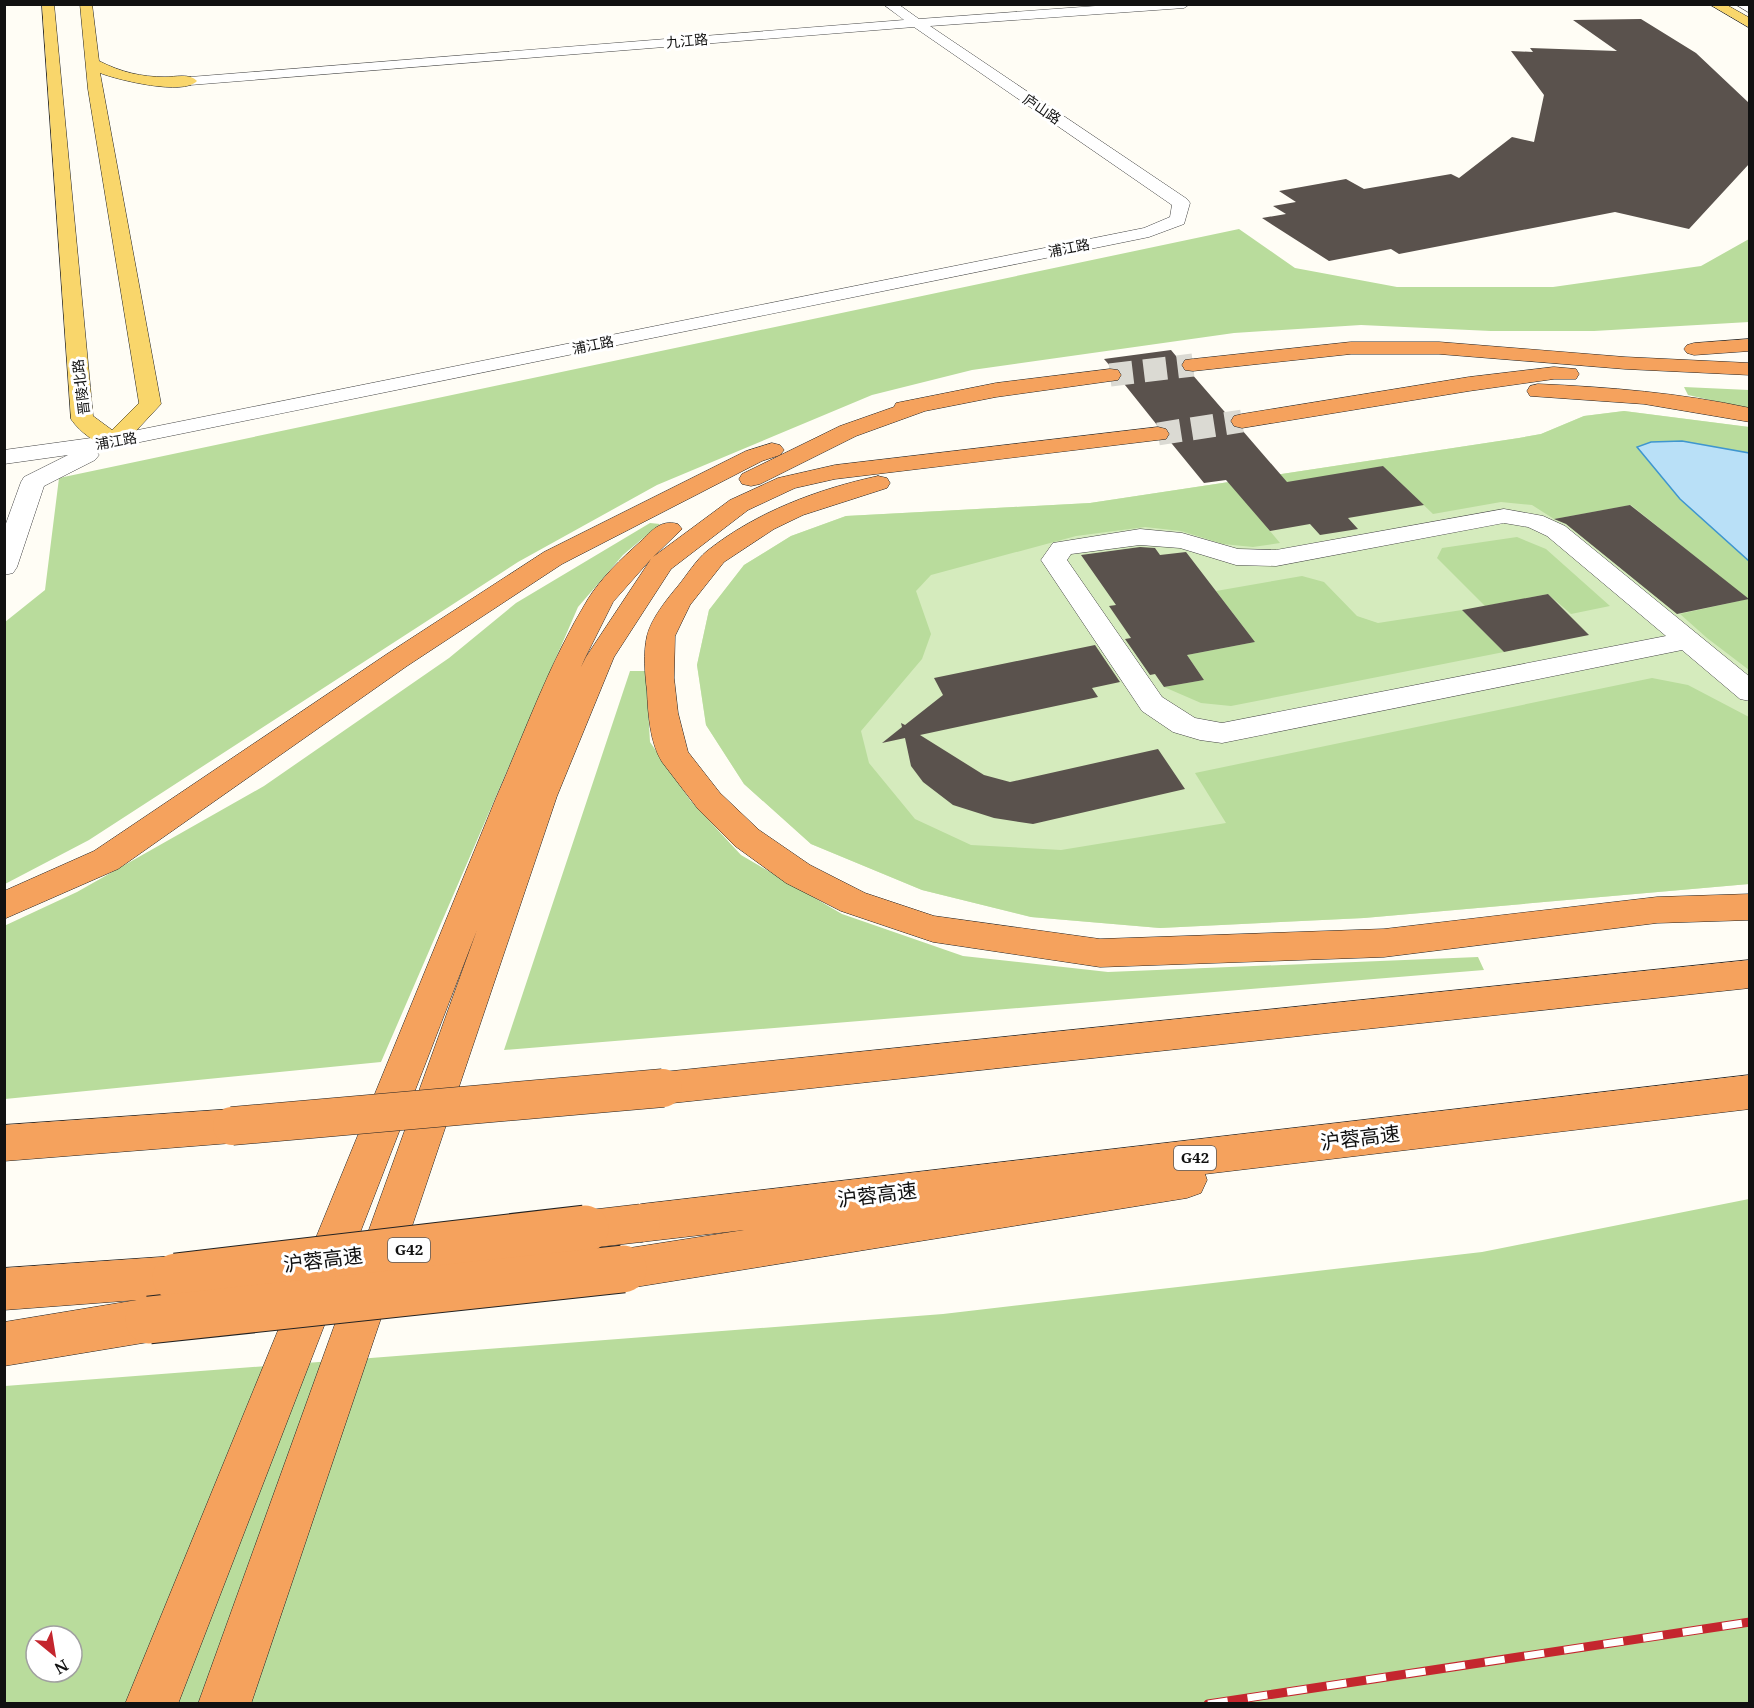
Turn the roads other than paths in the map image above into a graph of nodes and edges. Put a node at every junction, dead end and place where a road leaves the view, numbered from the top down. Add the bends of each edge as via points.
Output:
1 (48, 4) edge
2 (86, 4) edge
3 (889, 4) edge
4 (1184, 4) edge
5 (1715, 4) edge
6 (1739, 4) edge
7 (1749, 9) edge
8 (916, 23) junction
9 (1749, 24) edge
10 (92, 63) junction
11 (190, 81) junction
12 (143, 94) dead end
13 (115, 109) dead end
14 (101, 122) junction
15 (1178, 220) joint
16 (1749, 345) edge
17 (1439, 348) junction
18 (1193, 365) tunnel mouth
19 (1749, 369) edge
20 (1110, 375) tunnel mouth
21 (1749, 383) edge
22 (1383, 398) junction
23 (925, 403) junction
24 (1749, 415) edge
25 (1242, 421) tunnel mouth
26 (1158, 434) tunnel mouth
27 (113, 442) junction
28 (1067, 446) junction
29 (4, 457) edge
30 (10, 537) edge
31 (4, 567) edge
32 (1686, 641) junction
33 (1749, 692) edge
34 (4, 906) edge
35 (1749, 907) edge
36 (1749, 974) edge
37 (1737, 1094) edge
38 (4, 1143) edge
39 (4, 1289) edge
40 (4, 1344) edge
41 (151, 1704) edge
42 (224, 1704) edge

1 - 27 main road, 晋陵北路 via 82,419
2 - 10 main road
3 - 8 street, 庐山路
4 - 8 street, 九江路
5 - 9 main road
6 - 7 main road
8 - 11 street, 九江路
8 - 15 street, 庐山路 via 1181,203
10 - 11 main road via 123,78
10 - 14 main road
11 - 12 main road
13 - 14 main road
14 - 27 main road via 150,404
15 - 27 street, 浦江路 via 1149,232
16 - 17 highway via 1613,352
17 - 18 highway via 1351,348
17 - 19 highway
20 - 23 highway
21 - 22 highway via 1554,373
22 - 24 highway via 1499,391 1594,392 1684,402
22 - 25 highway
23 - 34 highway via 845,424 754,456 553,558 106,860
23 - 41 highway via 848,431 723,493 670,528 631,564 601,600 571,658 512,798
26 - 28 highway
27 - 29 street, 浦江路
27 - 30 street via 33,482
28 - 35 highway via 860,487 775,519 715,557 678,603 661,636 663,713 673,755 747,838 798,874 853,902 933,928 1100,953 1384,943 1657,910
28 - 42 highway via 835,472 787,483 739,505 661,564 600,657 541,796
30 - 31 street
32 - 32 street via 1556,531 1534,521 1504,516 1276,558 1236,557 1182,541 1140,537 1062,548 1054,560 1152,704 1197,732 1222,733
32 - 33 street
36 - 38 highway, bridge via 663,1088
37 - 39 highway, 沪蓉高速 / G42, bridge via 176,1277
37 - 40 highway, bridge via 623,1269 149,1320

